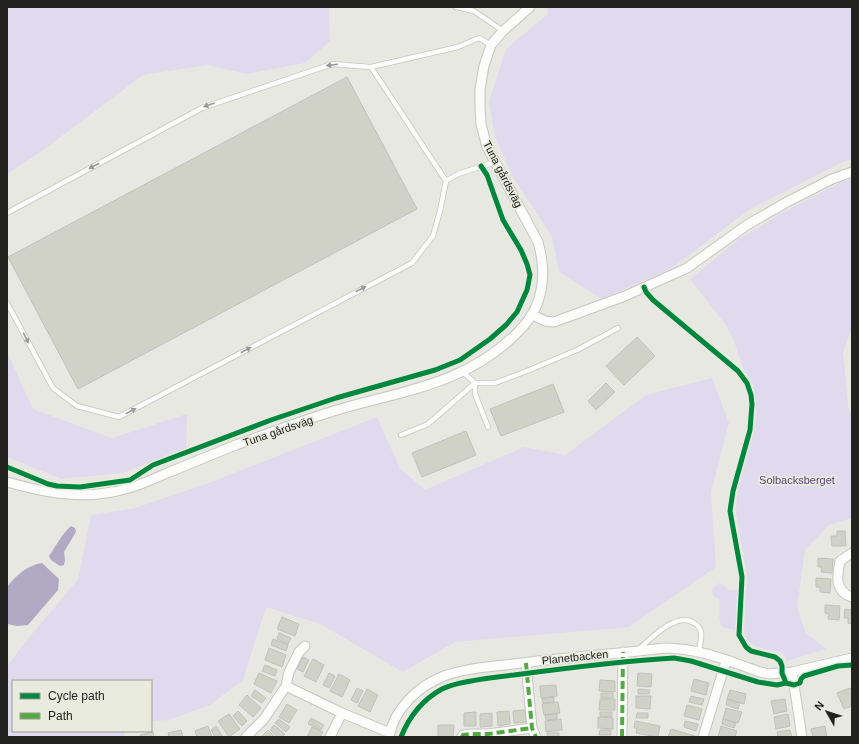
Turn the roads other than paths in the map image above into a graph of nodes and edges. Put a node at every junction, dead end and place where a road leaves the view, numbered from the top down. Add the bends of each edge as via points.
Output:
1 (456, 7) edge
2 (530, 7) edge
3 (503, 31) junction
4 (491, 45) junction
5 (371, 67) junction
6 (495, 162) junction
7 (852, 172) edge
8 (446, 181) junction
9 (7, 213) edge
10 (7, 303) edge
11 (533, 315) junction
12 (618, 328) dead end
13 (463, 372) junction
14 (476, 384) junction
15 (488, 427) dead end
16 (401, 434) dead end
17 (7, 482) edge
18 (852, 553) edge
19 (852, 597) edge
20 (305, 646) dead end
21 (637, 651) junction
22 (699, 651) junction
23 (623, 652) junction
24 (852, 658) edge
25 (726, 660) junction
26 (526, 663) junction
27 (792, 672) junction
28 (286, 686) junction
29 (342, 713) junction
30 (532, 728) junction
31 (390, 735) edge
32 (246, 737) edge
33 (330, 737) edge
34 (462, 737) edge
35 (536, 737) edge
36 (622, 737) edge
37 (703, 737) edge
38 (802, 737) edge

1 - 3 lane via 474,11
2 - 3 street, Tuna gårdsväg
3 - 4 street, Tuna gårdsväg
4 - 5 lane via 479,38 458,47
4 - 6 street, Tuna gårdsväg via 484,66 480,107 487,146
5 - 8 lane
5 -> 9 lane via 332,64 202,108
6 - 8 lane via 458,174
6 - 11 street, Tuna gårdsväg via 538,242 542,256 543,283
7 - 11 street via 832,179 747,225 687,268 625,296 554,322
10 -> 8 lane via 53,388 77,406 119,417 412,263 433,236
11 - 13 street, Tuna gårdsväg via 498,350
12 - 14 lane via 577,350 527,371 496,382
13 - 14 lane
13 - 17 street, Tuna gårdsväg via 430,385 337,410 294,425 221,451 138,486 113,492 81,495 51,493
14 - 15 lane via 475,394
14 - 16 lane via 428,424
18 - 19 street via 840,561 837,577 840,590
20 - 28 street via 292,665
21 - 22 street, Planetbacken via 665,648
21 - 22 lane via 678,620 690,620 698,625 701,631
21 - 23 street, Planetbacken
22 - 25 street, Planetbacken
23 - 26 street, Planetbacken
23 - 36 street, Planetbacken
24 - 27 street, Planetbacken
25 - 27 street, Planetbacken via 769,674
25 - 37 street
26 - 30 street, Planetbacken
26 - 31 street, Planetbacken via 456,672 431,682 418,691 400,711
27 - 38 street
28 - 29 street
28 - 32 street via 264,719
29 - 31 street
29 - 33 street
30 - 34 street
30 - 35 street, Planetbacken

